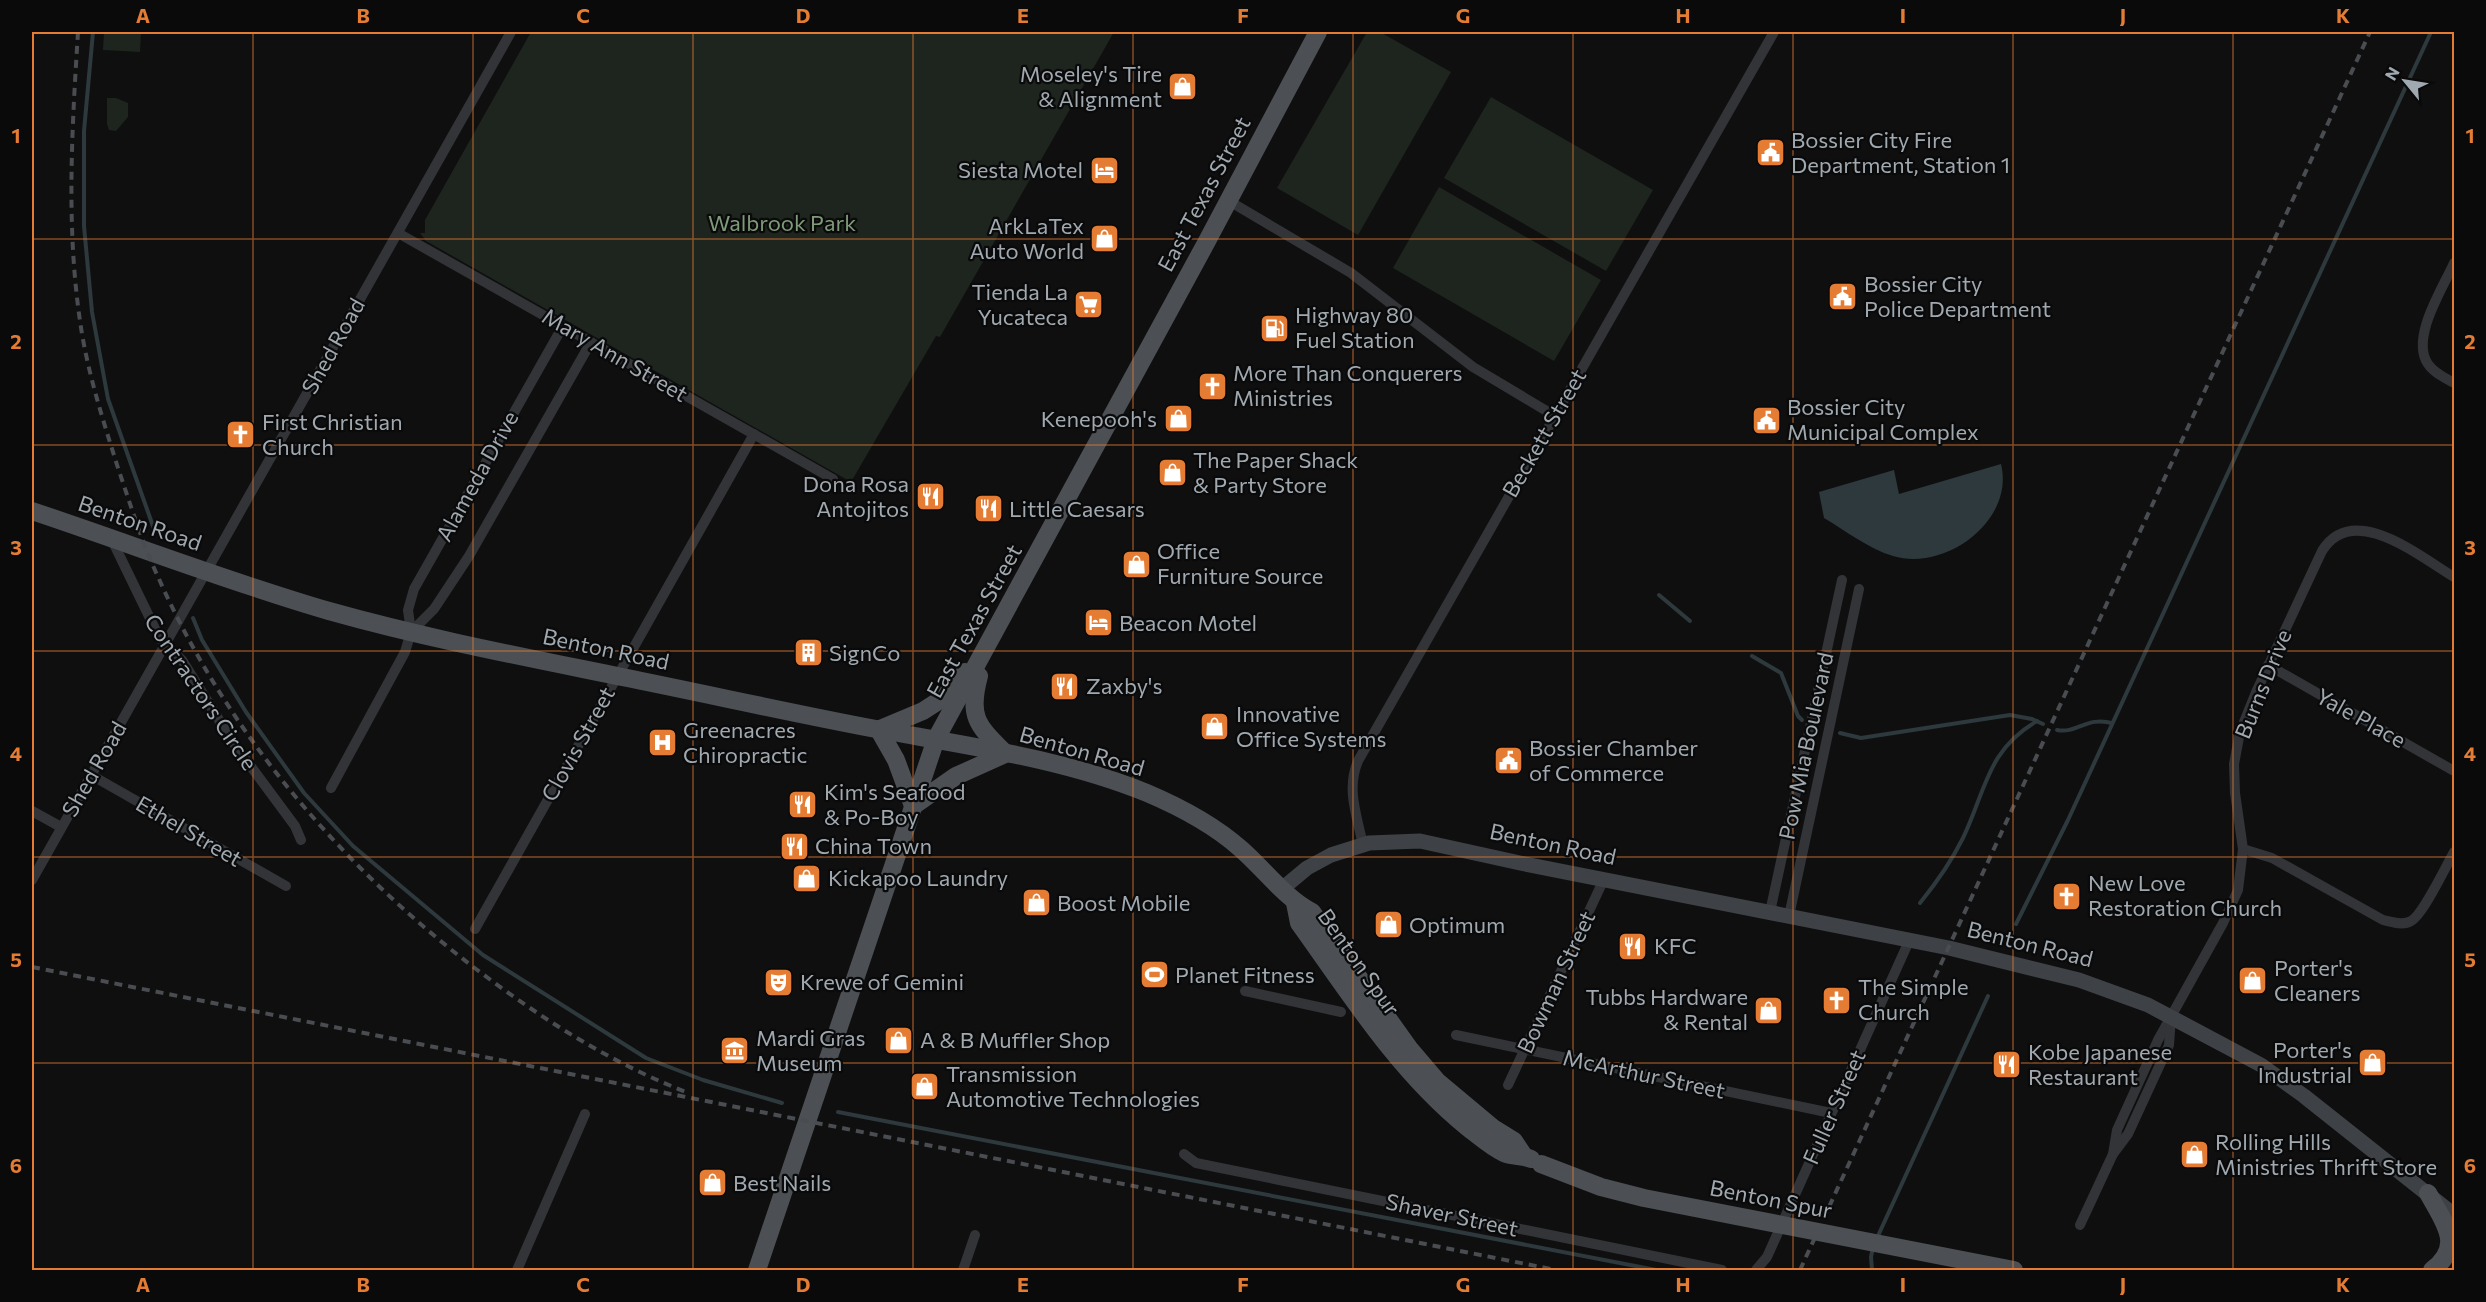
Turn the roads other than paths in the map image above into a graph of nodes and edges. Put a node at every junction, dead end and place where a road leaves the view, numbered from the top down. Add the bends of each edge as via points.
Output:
1 (511, 32) edge
2 (1318, 32) edge
3 (1774, 32) edge
4 (1229, 201) junction
5 (398, 233) junction
6 (2454, 263) edge
7 (563, 326) junction
8 (591, 342) junction
9 (2454, 383) edge
10 (1555, 416) junction
11 (754, 434) junction
12 (833, 479) dead end
13 (32, 511) edge
14 (111, 538) junction
15 (207, 571) junction
16 (2454, 577) edge
17 (1842, 580) dead end
18 (1859, 589) dead end
19 (411, 632) junction
20 (165, 645) junction
21 (988, 645) junction
22 (2268, 665) junction
23 (616, 675) junction
24 (879, 730) junction
25 (936, 739) junction
26 (1005, 754) junction
27 (2454, 771) edge
28 (91, 775) junction
29 (331, 788) dead end
30 (913, 806) junction
31 (32, 811) edge
32 (61, 827) junction
33 (301, 840) dead end
34 (1363, 845) junction
35 (2243, 849) junction
36 (2454, 852) edge
37 (1604, 879) junction
38 (32, 880) edge
39 (286, 886) dead end
40 (1283, 888) junction
41 (1770, 912) junction
42 (1790, 916) junction
43 (475, 929) dead end
44 (1909, 941) junction
45 (1245, 991) dead end
46 (1341, 1012) dead end
47 (2171, 1016) junction
48 (1456, 1035) dead end
49 (1525, 1049) junction
50 (1508, 1085) dead end
51 (1831, 1113) junction
52 (585, 1114) dead end
53 (1184, 1154) dead end
54 (2428, 1194) junction
55 (2454, 1215) edge
56 (2080, 1225) dead end
57 (975, 1235) dead end
58 (518, 1270) edge
59 (757, 1270) edge
60 (963, 1270) edge
61 (1722, 1270) edge
62 (1756, 1270) edge
63 (2014, 1270) edge
64 (2432, 1270) edge

1 - 5 street, Shed Road
2 - 4 main road, East Texas Street
3 - 10 street, Beckett Street
4 - 10 street via 1351,273 1467,362
4 - 21 main road, East Texas Street
5 - 7 street, Mary Ann Street
5 - 15 street, Shed Road
6 - 9 street via 2421,342 2427,363
7 - 8 street, Mary Ann Street
7 - 19 street, Alameda Drive via 414,589 408,610
8 - 11 street, Mary Ann Street
8 - 19 street, Alameda Drive via 469,556 434,609
10 - 34 street, Beckett Street via 1358,761 1352,791
11 - 12 street, Mary Ann Street
11 - 23 street, Clovis Street
13 - 14 main road, Benton Road
14 - 15 main road, Benton Road
14 - 20 street, Contractors Circle
15 - 19 main road, Benton Road via 292,600
15 - 20 street, Shed Road
16 - 22 street, Burns Drive via 2370,531 2343,531 2322,551
17 - 41 street, Pow Mia Boulevard
18 - 42 street, Pow Mia Boulevard
19 - 23 main road, Benton Road
19 - 29 street, Alameda Drive via 401,663
20 - 28 street, Shed Road
20 - 33 street, Contractors Circle via 182,660
21 - 24 main road via 940,700
21 - 25 main road, East Texas Street
21 - 26 main road via 975,692 974,712 976,722
22 - 27 street, Yale Place
22 - 35 street, Burns Drive via 2246,716 2235,756 2235,793
23 - 24 main road, Benton Road
23 - 43 street, Clovis Street
24 - 25 main road, Benton Road
24 - 30 main road via 896,760
25 - 26 main road, Benton Road
25 - 30 main road, East Texas Street
26 - 30 main road via 956,776
26 - 40 main road, Benton Road via 1079,770 1185,810 1238,846
28 - 32 street, Shed Road
28 - 39 street, Ethel Street
30 - 59 main road, East Texas Street
31 - 32 street
32 - 38 street, Shed Road
34 - 37 main road, Benton Road via 1420,841
34 - 40 main road, Benton Road via 1315,863
35 - 36 street via 2272,858 2383,920 2401,923 2411,921 2421,912
35 - 47 street, Burns Drive via 2240,879 2229,912
37 - 41 main road, Benton Road
37 - 49 street, Bowman Street
40 - 63 main road, Benton Spur, bridge via 1295,903 1299,923 1373,1027 1426,1090 1506,1154 1524,1156 1601,1187 1644,1198
41 - 42 main road, Benton Road
42 - 44 main road, Benton Road
44 - 47 main road, Benton Road via 2079,980
44 - 51 street, Fuller Street
45 - 46 street
47 - 54 main road, Benton Road via 2278,1076
47 - 56 street, Burns Drive via 2117,1130 2113,1154
48 - 49 street, McArthur Street
49 - 50 street, Bowman Street
49 - 51 street, McArthur Street
51 - 62 street, Fuller Street via 1767,1257
52 - 58 street
53 - 61 street, Shaver Street via 1196,1163
54 - 55 main road, Benton Road
54 - 64 main road via 2448,1230 2449,1251
57 - 60 street

